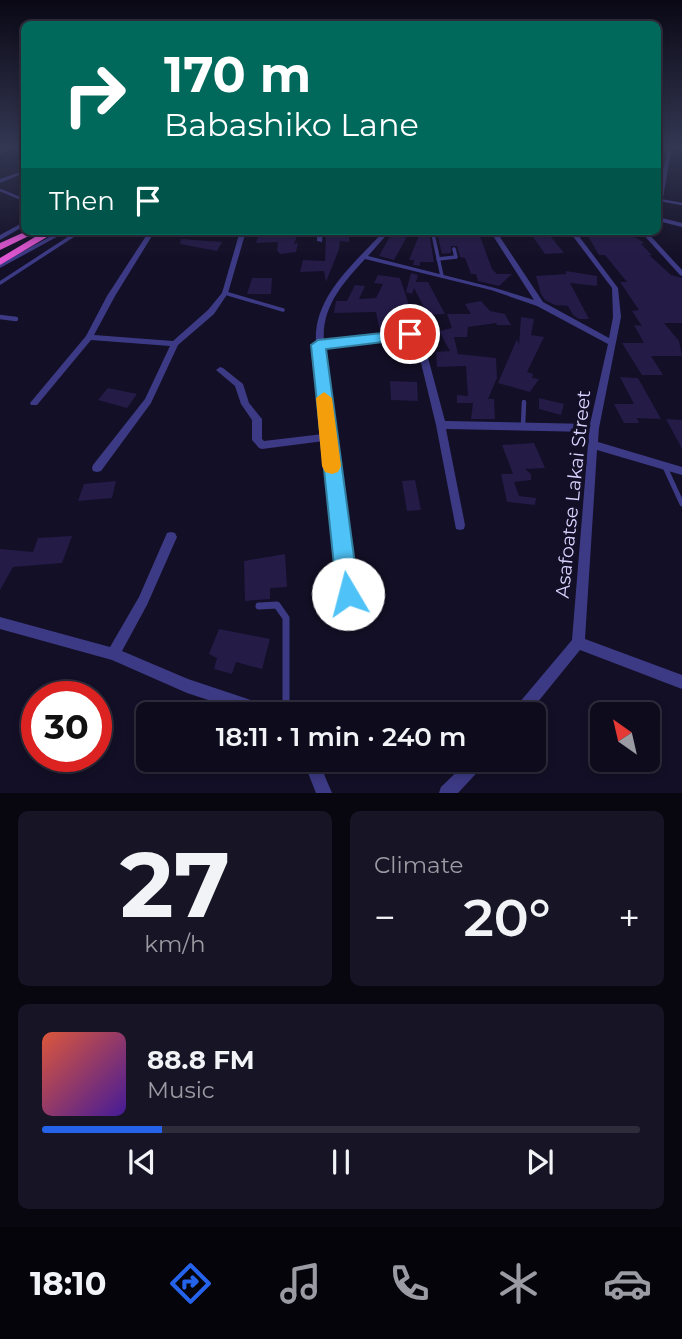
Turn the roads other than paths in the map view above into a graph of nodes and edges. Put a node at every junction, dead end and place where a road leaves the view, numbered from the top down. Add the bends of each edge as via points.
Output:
1 (0, 190) edge
2 (21, 199) edge
3 (661, 200) edge
4 (682, 204) edge
5 (661, 220) edge
6 (682, 225) edge
7 (21, 232) edge
8 (21, 235) edge
9 (45, 235) edge
10 (56, 235) edge
11 (74, 235) edge
12 (148, 235) edge
13 (242, 235) edge
14 (320, 235) edge
15 (384, 235) edge
16 (433, 235) edge
17 (496, 235) edge
18 (575, 235) edge
19 (647, 235) edge
20 (0, 238) edge
21 (320, 241) dead end
22 (454, 248) dead end
23 (0, 249) edge
24 (365, 257) junction
25 (438, 259) junction
26 (0, 264) edge
27 (682, 274) edge
28 (442, 276) junction
29 (0, 283) edge
30 (225, 293) junction
31 (540, 304) junction
32 (414, 308) dead end
33 (283, 310) dead end
34 (0, 317) edge
35 (16, 318) dead end
36 (416, 335) junction
37 (89, 337) junction
38 (611, 342) junction
39 (174, 344) junction
40 (318, 345) junction
41 (220, 370) dead end
42 (524, 402) dead end
43 (34, 403) dead end
44 (441, 425) junction
45 (523, 426) junction
46 (594, 428) junction
47 (328, 437) junction
48 (594, 445) junction
49 (665, 466) junction
50 (97, 468) dead end
51 (682, 471) edge
52 (682, 504) edge
53 (460, 526) dead end
54 (171, 537) dead end
55 (348, 594) dead end
56 (259, 606) dead end
57 (0, 623) edge
58 (578, 643) junction
59 (113, 654) junction
60 (682, 682) edge
61 (236, 702) edge
62 (286, 702) edge
63 (529, 702) edge
64 (316, 772) edge
65 (467, 772) edge
66 (324, 793) edge
67 (447, 793) edge

1 - 2 lane
3 - 4 lane
5 - 6 street
7 - 20 street
8 - 23 highway
9 - 26 highway
10 - 26 lane
11 - 29 lane
12 - 37 street
13 - 30 street
14 - 21 street
15 - 24 street
16 - 25 lane
17 - 31 street
18 - 38 street, Asafoatse Lakai Street via 615,288 617,317
19 - 27 street
22 - 25 lane via 456,257
24 - 28 street
24 - 40 street via 329,299
25 - 28 lane
28 - 31 street
30 - 33 lane
30 - 39 street via 211,312
31 - 38 street
32 - 36 street
34 - 35 lane
36 - 40 street
36 - 44 street
37 - 39 street
37 - 43 street
38 - 46 street, Asafoatse Lakai Street
39 - 50 street via 148,401
40 - 47 street
41 - 47 street via 239,384 245,404 255,413 257,440 262,445
42 - 45 lane
44 - 45 street
44 - 53 street
45 - 46 street
46 - 48 street, Asafoatse Lakai Street
47 - 55 street
48 - 49 street
48 - 58 street, Asafoatse Lakai Street
49 - 51 street
49 - 52 lane
54 - 59 street
56 - 62 lane via 277,605 286,618
57 - 59 street
58 - 60 street
58 - 63 street
59 - 61 street
64 - 66 street
65 - 67 street

